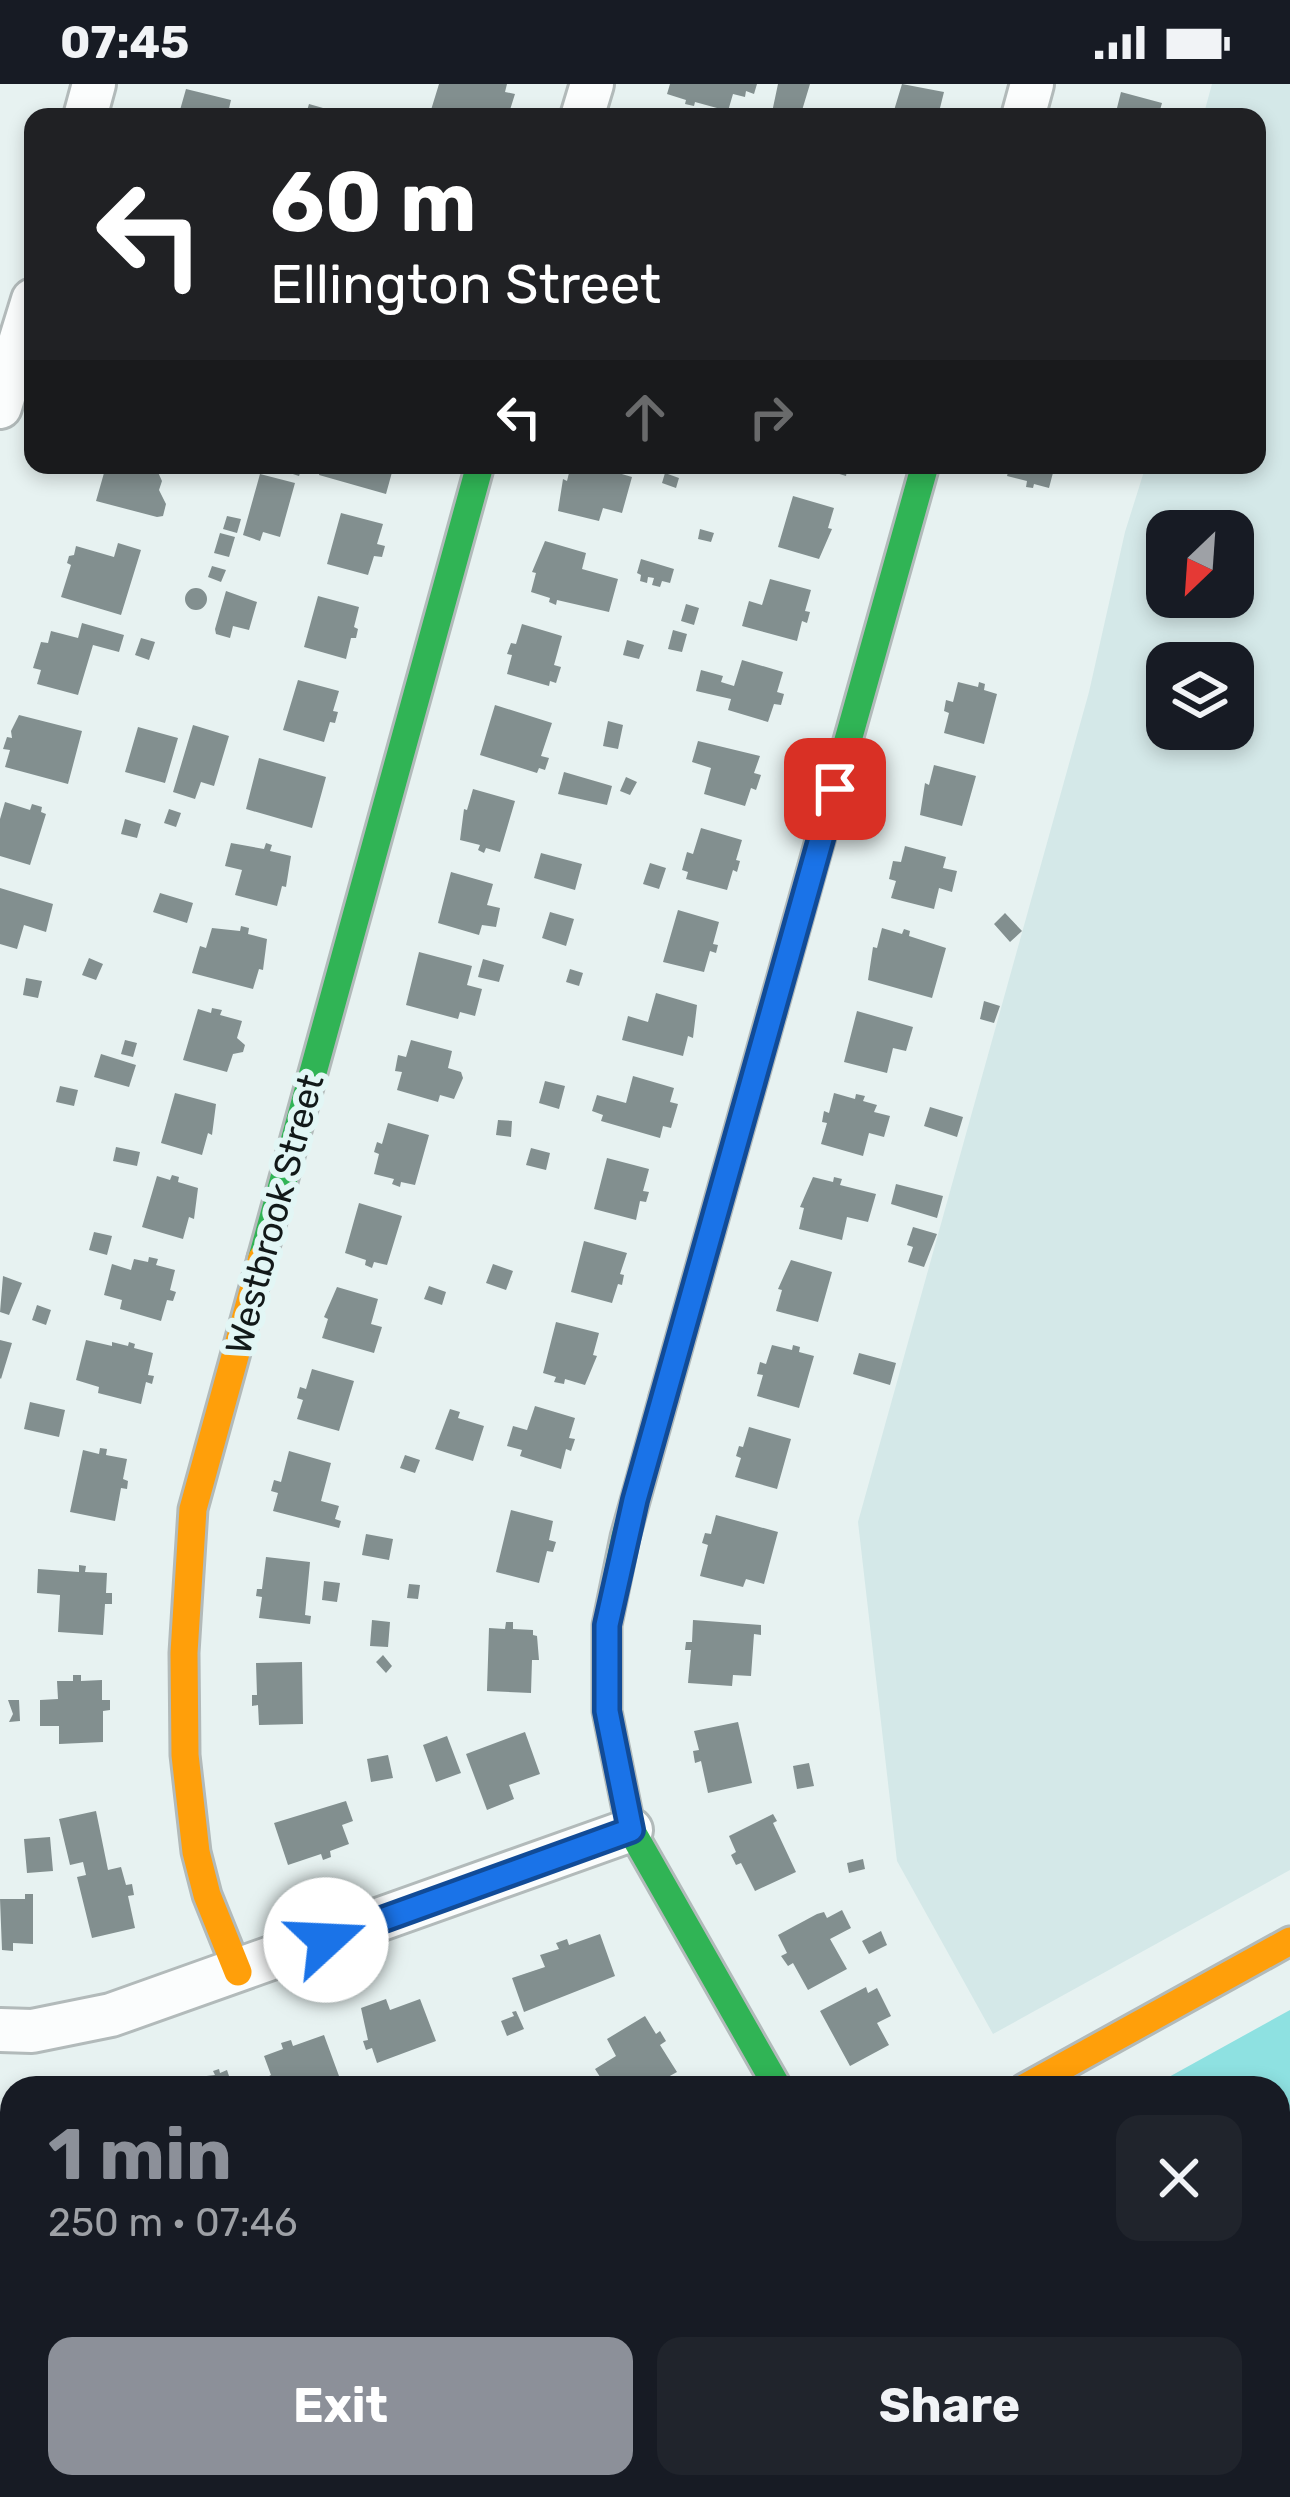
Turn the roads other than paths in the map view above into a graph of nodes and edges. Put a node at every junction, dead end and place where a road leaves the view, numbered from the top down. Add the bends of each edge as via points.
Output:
1 (24, 329) edge
2 (0, 407) edge
3 (478, 474) edge
4 (922, 474) edge
5 (631, 1830) junction
6 (1290, 1941) edge
7 (238, 1972) junction
8 (0, 2030) edge
9 (771, 2076) edge
10 (1046, 2076) edge

1 - 2 street
3 - 7 street, Westbrook Street via 193,1508 185,1686 192,1820 206,1892
4 - 5 street via 625,1537 607,1625 607,1711
5 - 7 street
5 - 9 street
6 - 10 street
7 - 8 street via 111,2014

